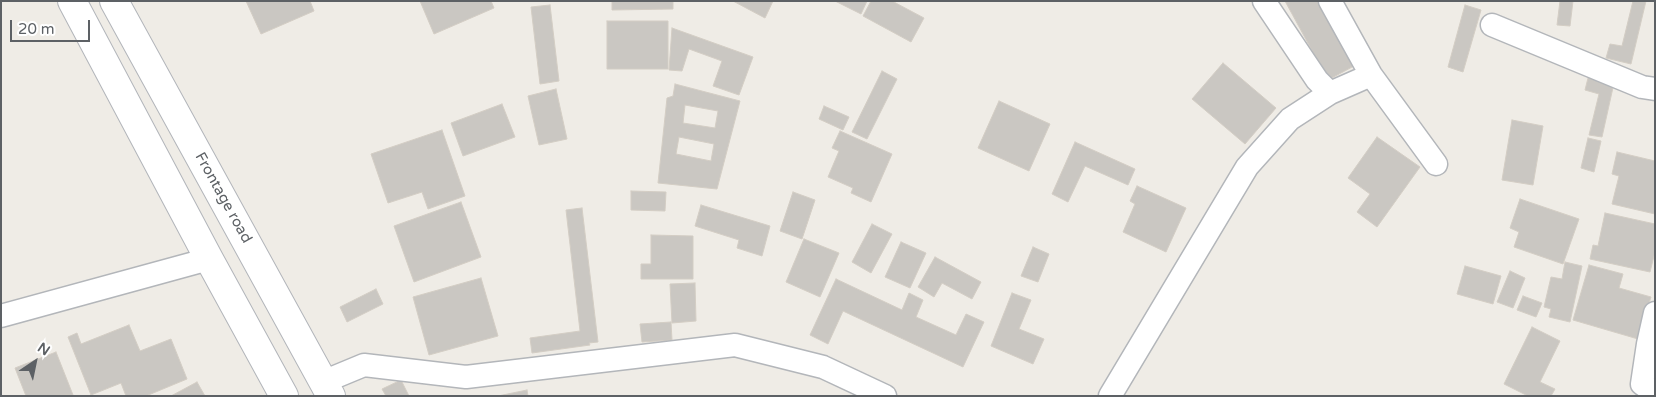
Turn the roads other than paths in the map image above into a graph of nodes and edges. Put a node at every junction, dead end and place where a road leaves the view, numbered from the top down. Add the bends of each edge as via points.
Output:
1 (72, 1) edge
2 (114, 1) edge
3 (1264, 1) edge
4 (1330, 1) edge
5 (1492, 25) dead end
6 (1371, 75) junction
7 (1655, 89) edge
8 (1330, 92) junction
9 (1436, 164) dead end
10 (209, 259) junction
11 (1655, 313) edge
12 (1, 316) edge
13 (327, 389) edge
14 (1655, 394) edge
15 (284, 396) edge
16 (884, 396) edge
17 (1110, 396) edge

1 - 10 main road
2 - 13 main road, Frontage road
3 - 8 street via 1317,80
4 - 6 street
5 - 7 street via 1642,87
6 - 8 street
6 - 9 street
8 - 17 street via 1290,119 1247,167
10 - 12 street
10 - 15 main road
11 - 14 street via 1642,384
13 - 16 street via 364,365 466,377 735,345 823,367

